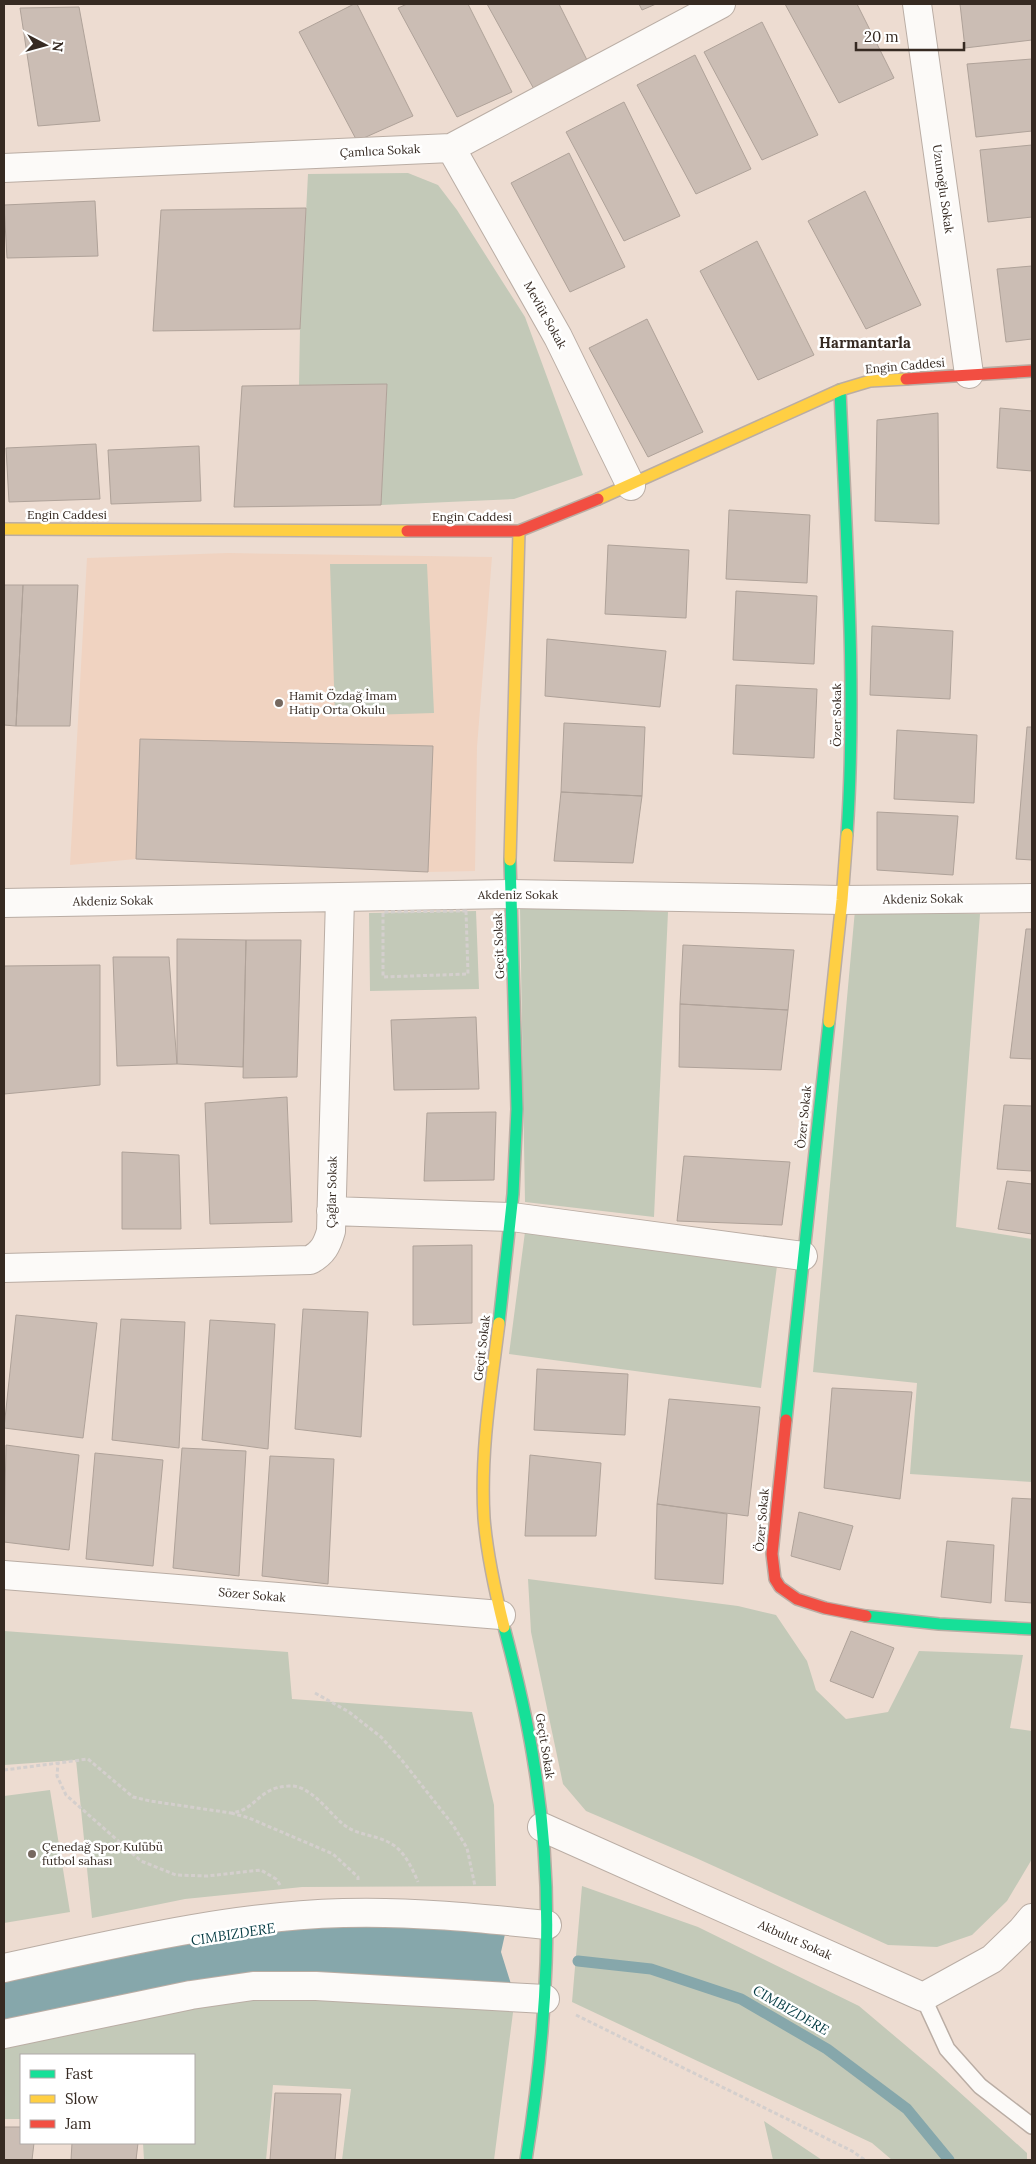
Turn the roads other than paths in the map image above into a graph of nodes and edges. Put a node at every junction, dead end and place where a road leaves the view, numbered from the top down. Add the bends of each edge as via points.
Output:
1 (721, 4) edge
2 (917, 4) edge
3 (451, 148) junction
4 (4, 168) edge
5 (1032, 371) edge
6 (969, 374) junction
7 (840, 390) junction
8 (631, 486) junction
9 (4, 529) edge
10 (520, 532) junction
11 (510, 894) junction
12 (340, 898) junction
13 (1032, 898) edge
14 (842, 900) junction
15 (4, 903) edge
16 (331, 1211) junction
17 (512, 1217) junction
18 (803, 1256) junction
19 (4, 1268) edge
20 (4, 1575) edge
21 (501, 1615) junction
22 (1032, 1629) edge
23 (542, 1828) junction
24 (1032, 1918) edge
25 (547, 1925) junction
26 (4, 1968) edge
27 (923, 1996) junction
28 (545, 1999) junction
29 (4, 2034) edge
30 (1032, 2126) edge
31 (526, 2160) edge

1 - 3 street, Çamlıca Sokak
2 - 6 street, Uzunoğlu Sokak
3 - 4 street, Çamlıca Sokak
3 - 8 street, Mevlüt Sokak via 558,337
5 - 6 street, Engin Caddesi
6 - 7 street, Engin Caddesi via 870,381
7 - 8 street, Engin Caddesi
7 - 14 street, Özer Sokak via 851,673 850,784
8 - 10 street, Engin Caddesi
9 - 10 street, Engin Caddesi
10 - 11 street, Geçit Sokak
11 - 12 street, Akdeniz Sokak
11 - 14 street, Akdeniz Sokak
11 - 17 street, Geçit Sokak via 518,1095
12 - 15 street, Akdeniz Sokak
12 - 16 street, Çağlar Sokak
13 - 14 street, Akdeniz Sokak
14 - 18 street, Özer Sokak
16 - 17 street
16 - 19 street, Çağlar Sokak via 328,1245 310,1260
17 - 18 street
17 - 21 street, Geçit Sokak via 484,1464 484,1517
18 - 22 street, Özer Sokak via 772,1554 773,1572 780,1587 801,1600 862,1615
20 - 21 street, Sözer Sokak
21 - 23 street, Geçit Sokak via 525,1707
23 - 25 street, Geçit Sokak
23 - 27 street, Akbulut Sokak
24 - 27 street via 992,1959
25 - 26 street via 413,1913 342,1913 249,1921 144,1938
25 - 28 street, Geçit Sokak
27 - 30 lane via 947,2049 980,2086
28 - 29 street via 316,1986 253,1986 191,1995
28 - 31 street, Geçit Sokak via 535,2109

